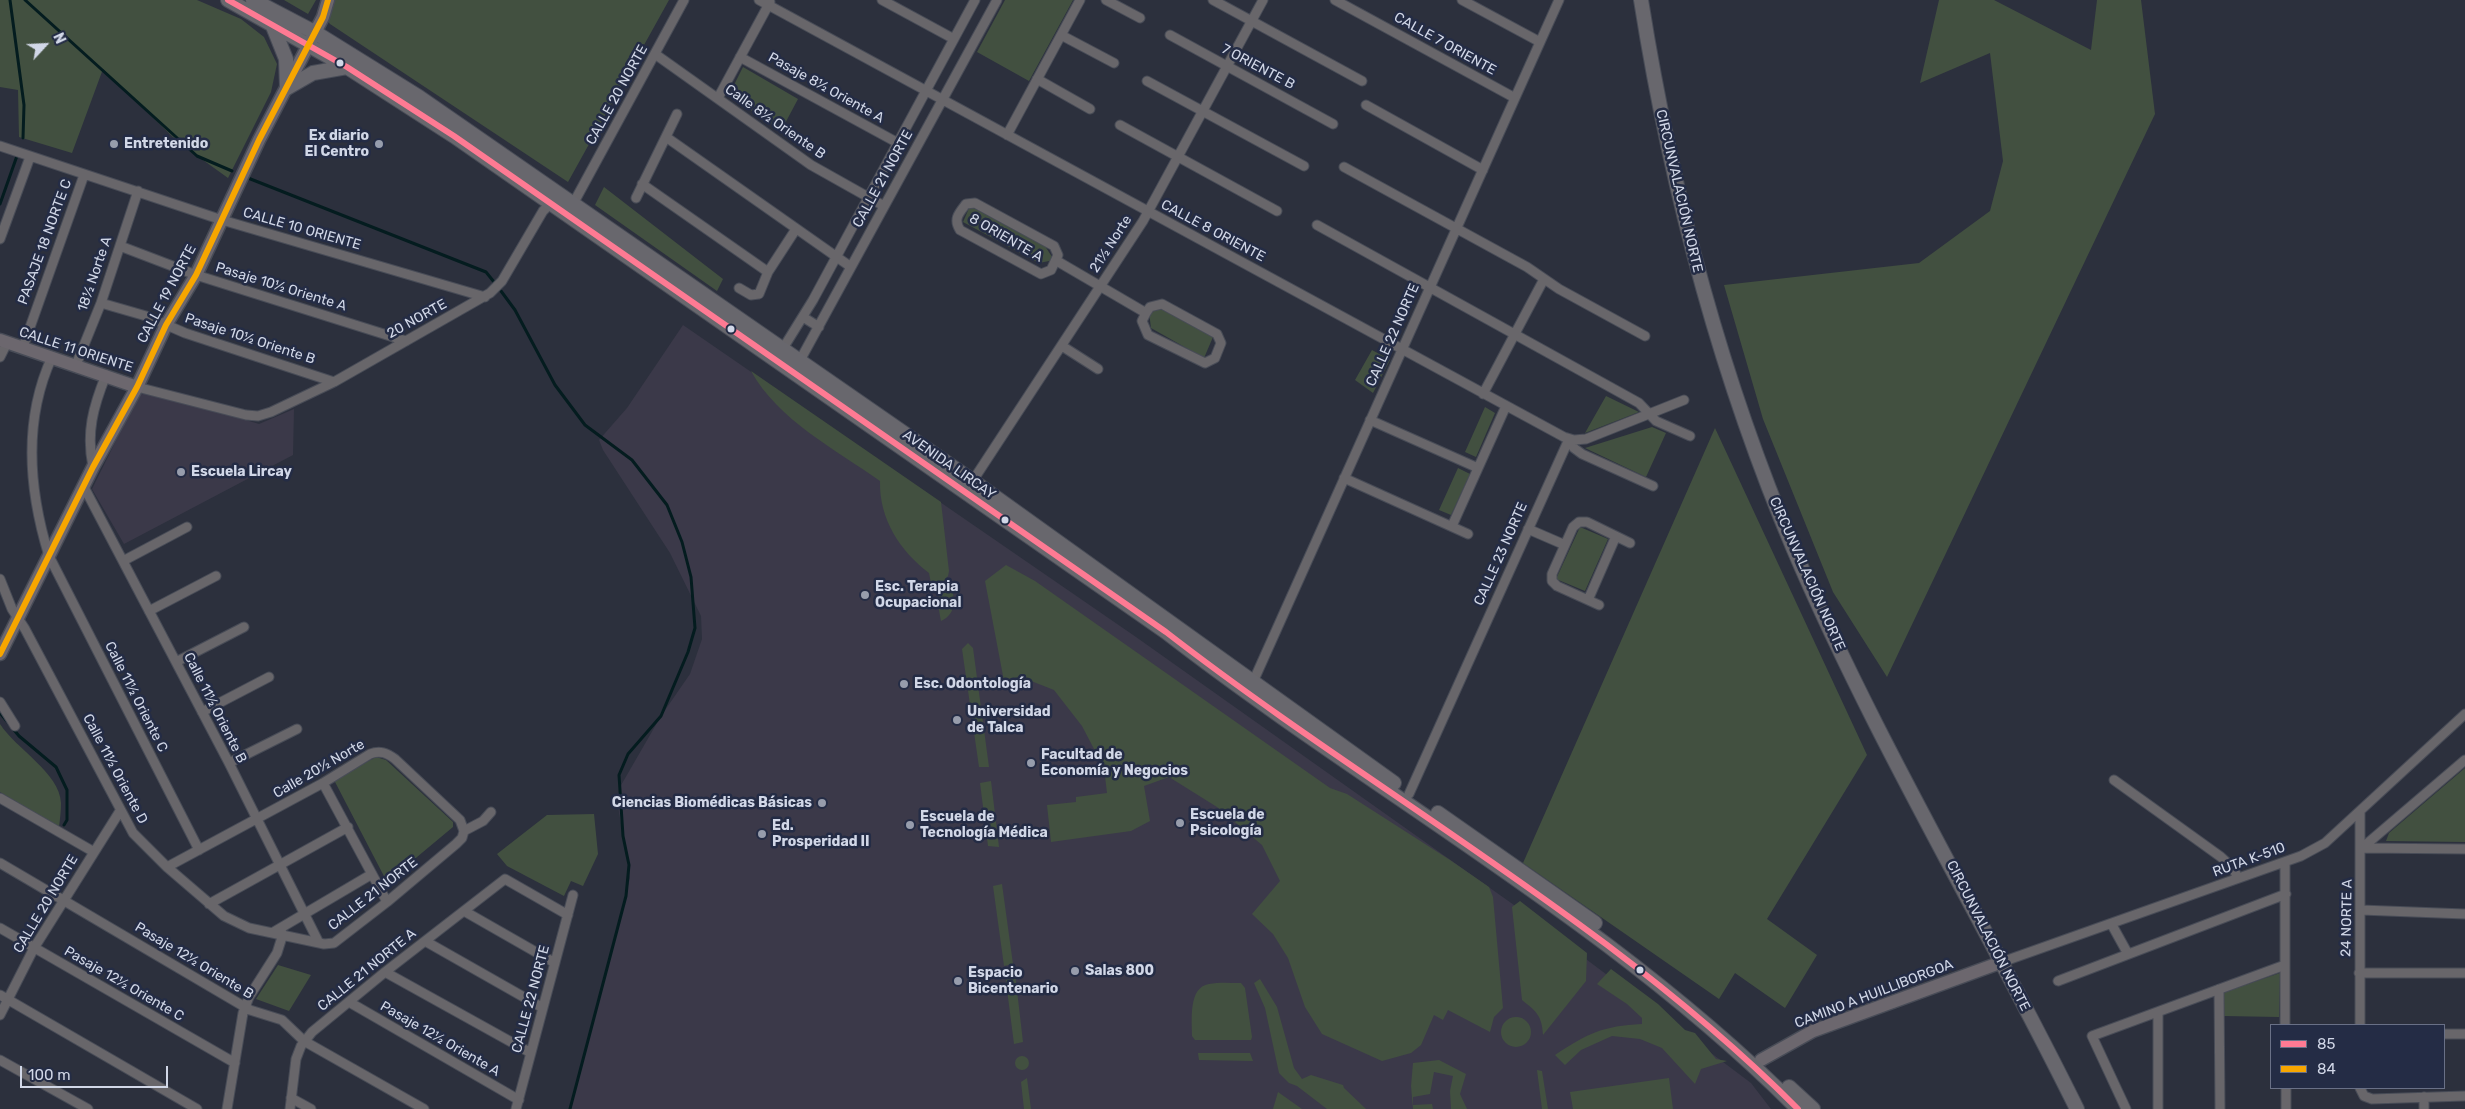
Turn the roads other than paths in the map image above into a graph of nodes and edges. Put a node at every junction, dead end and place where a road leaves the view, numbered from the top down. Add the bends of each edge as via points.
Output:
1 (228, 0) edge
2 (253, 0) edge
3 (328, 0) edge
4 (684, 0) edge
5 (759, 0) edge
6 (882, 0) edge
7 (975, 0) edge
8 (997, 0) edge
9 (1080, 0) edge
10 (1106, 0) edge
11 (1213, 0) edge
12 (1263, 0) edge
13 (1336, 0) edge
14 (1462, 0) edge
15 (1559, 0) edge
16 (1641, 0) edge
17 (770, 3) edge
18 (1140, 18) dead end
19 (1252, 21) junction
20 (272, 24) junction
21 (1062, 35) junction
22 (1170, 35) dead end
23 (312, 39) junction
24 (954, 39) junction
25 (1540, 42) junction
26 (655, 54) junction
27 (740, 57) junction
28 (1114, 62) dead end
29 (1227, 66) junction
30 (348, 67) junction
31 (1037, 79) junction
32 (1147, 81) dead end
33 (1362, 81) dead end
34 (287, 88) junction
35 (926, 91) junction
36 (718, 98) junction
37 (1515, 98) junction
38 (943, 100) junction
39 (1366, 106) dead end
40 (1090, 109) dead end
41 (1203, 111) junction
42 (677, 114) dead end
43 (1333, 124) dead end
44 (1120, 125) dead end
45 (1007, 135) junction
46 (666, 137) junction
47 (898, 143) junction
48 (0, 146) edge
49 (30, 157) junction
50 (1178, 157) junction
51 (1304, 166) dead end
52 (1344, 166) dead end
53 (1483, 170) junction
54 (84, 175) junction
55 (642, 184) junction
56 (138, 191) junction
57 (636, 198) dead end
58 (868, 198) junction
59 (552, 203) junction
60 (573, 204) junction
61 (884, 206) junction
62 (1278, 211) dead end
63 (1148, 212) junction
64 (222, 220) junction
65 (1317, 225) dead end
66 (1456, 228) junction
67 (796, 229) junction
68 (0, 239) edge
69 (120, 246) junction
70 (836, 255) junction
71 (1057, 261) junction
72 (851, 267) junction
73 (768, 272) junction
74 (196, 275) junction
75 (1544, 279) junction
76 (1101, 286) junction
77 (739, 288) dead end
78 (1430, 288) junction
79 (484, 297) junction
80 (101, 303) junction
81 (1146, 313) junction
82 (803, 317) junction
83 (166, 325) junction
84 (819, 327) junction
85 (1514, 335) junction
86 (1644, 336) dead end
87 (406, 341) junction
88 (3, 342) edge
89 (1062, 346) junction
90 (23, 347) junction
91 (782, 350) junction
92 (1402, 350) junction
93 (0, 357) edge
94 (52, 357) junction
95 (76, 365) junction
96 (796, 367) junction
97 (1098, 369) dead end
98 (106, 376) junction
99 (334, 382) junction
100 (137, 387) junction
101 (1484, 394) junction
102 (1684, 400) dead end
103 (1506, 406) junction
104 (1650, 413) junction
105 (258, 416) joint
106 (1370, 420) junction
107 (1690, 436) dead end
108 (1570, 439) junction
109 (94, 467) junction
110 (1478, 468) junction
111 (1344, 478) junction
112 (973, 481) junction
113 (1653, 486) dead end
114 (84, 487) junction
115 (965, 493) junction
116 (1452, 526) junction
117 (187, 527) dead end
118 (1528, 529) junction
119 (1468, 534) dead end
120 (1616, 536) junction
121 (1630, 543) dead end
122 (1566, 545) junction
123 (49, 556) junction
124 (122, 561) junction
125 (216, 576) dead end
126 (0, 579) edge
127 (1588, 600) junction
128 (1599, 605) dead end
129 (149, 611) junction
130 (17, 618) junction
131 (244, 627) dead end
132 (0, 654) edge
133 (176, 662) junction
134 (269, 677) dead end
135 (1253, 682) junction
136 (1241, 691) junction
137 (0, 702) edge
138 (202, 712) junction
139 (2465, 714) edge
140 (15, 726) dead end
141 (297, 729) dead end
142 (2465, 760) edge
143 (229, 763) junction
144 (2114, 780) dead end
145 (322, 783) junction
146 (1409, 794) junction
147 (0, 798) edge
148 (120, 810) junction
149 (2360, 811) junction
150 (491, 812) dead end
151 (255, 820) junction
152 (348, 828) junction
153 (464, 830) junction
154 (2362, 848) junction
155 (2465, 849) edge
156 (199, 850) junction
157 (94, 852) junction
158 (2285, 862) junction
159 (0, 863) edge
160 (278, 865) junction
161 (167, 866) junction
162 (372, 874) junction
163 (2238, 878) junction
164 (2286, 894) junction
165 (573, 896) dead end
166 (64, 900) junction
167 (387, 902) junction
168 (209, 904) junction
169 (2361, 910) junction
170 (464, 911) junction
171 (303, 912) junction
172 (2465, 914) edge
173 (568, 915) junction
174 (2112, 925) junction
175 (0, 928) edge
176 (272, 933) junction
177 (283, 934) junction
178 (425, 941) junction
179 (319, 943) junction
180 (34, 948) junction
181 (2128, 954) junction
182 (2002, 962) junction
183 (555, 963) junction
184 (2285, 965) junction
185 (385, 972) junction
186 (2360, 973) junction
187 (2465, 973) edge
188 (2058, 981) dead end
189 (2219, 989) junction
190 (3, 997) edge
191 (348, 1002) junction
192 (245, 1007) junction
193 (543, 1008) junction
194 (2158, 1012) junction
195 (0, 1015) edge
196 (2285, 1024) edge
197 (2360, 1024) edge
198 (2445, 1034) edge
199 (2465, 1034) edge
200 (304, 1041) junction
201 (531, 1053) junction
202 (0, 1060) edge
203 (1761, 1060) junction
204 (235, 1063) junction
205 (2286, 1089) edge
206 (2362, 1092) edge
207 (2465, 1096) edge
208 (291, 1098) junction
209 (2424, 1098) junction
210 (517, 1104) edge
211 (88, 1109) edge
212 (197, 1109) edge
213 (227, 1109) edge
214 (290, 1109) edge
215 (311, 1109) edge
216 (424, 1109) edge
217 (1798, 1109) edge
218 (1813, 1109) edge
219 (2077, 1109) edge
220 (2126, 1109) edge
221 (2158, 1109) edge
222 (2220, 1109) edge
223 (2286, 1109) edge
224 (2424, 1109) edge

1 - 20 main road, AVENIDA LIRCAY
2 - 23 main road, AVENIDA LIRCAY
3 - 23 street, CALLE 19 NORTE
4 - 26 street, CALLE 20 NORTE
5 - 17 street, CALLE 8 ORIENTE
6 - 24 street
7 - 24 street, CALLE 21 NORTE
8 - 38 street, CALLE 21 NORTE
9 - 21 street
10 - 18 street
11 - 19 street
12 - 19 street, 21½ Norte
13 - 37 street, CALLE 7 ORIENTE
14 - 25 street
15 - 25 street, CALLE 22 NORTE
16 - 182 main road, CIRCUNVALACIÓN NORTE via 1657,98 1685,226 1722,355 1759,463 1833,636
17 - 27 street
17 - 35 street, CALLE 8 ORIENTE
19 - 29 street, 21½ Norte
19 - 33 street
20 - 23 main road, AVENIDA LIRCAY
20 - 34 main road via 286,59
21 - 28 street
21 - 31 street
22 - 29 street, 7 ORIENTE B
23 - 30 main road, AVENIDA LIRCAY
23 - 34 street, CALLE 19 NORTE
23 - 60 main road, AVENIDA LIRCAY via 419,98
24 - 35 street, CALLE 21 NORTE
25 - 37 street, CALLE 22 NORTE
26 - 36 street, Calle 8½ Oriente B
26 - 60 street, CALLE 20 NORTE
27 - 36 street
27 - 47 street, Pasaje 8½ Oriente A
29 - 41 street, 21½ Norte
29 - 43 street, 7 ORIENTE B
30 - 34 main road via 313,73
30 - 59 main road, AVENIDA LIRCAY
31 - 40 street
31 - 45 street
32 - 41 street
34 - 64 street, CALLE 19 NORTE
35 - 38 street, CALLE 8 ORIENTE
35 - 47 street, CALLE 21 NORTE
36 - 58 street, Calle 8½ Oriente B via 817,169
37 - 53 street, CALLE 22 NORTE
38 - 45 street, CALLE 8 ORIENTE
38 - 61 street, CALLE 21 NORTE
39 - 53 street
41 - 50 street, 21½ Norte
41 - 51 street
42 - 46 street
44 - 50 street
45 - 63 street, CALLE 8 ORIENTE
46 - 55 street
46 - 67 street
47 - 58 street, CALLE 21 NORTE
48 - 49 street, CALLE 10 ORIENTE
49 - 54 street, CALLE 10 ORIENTE
49 - 68 street
50 - 62 street
50 - 63 street, 21½ Norte
52 - 66 street
53 - 66 street, CALLE 22 NORTE
54 - 56 street, CALLE 10 ORIENTE
54 - 90 street, PASAJE 18 NORTE C
55 - 57 street
55 - 73 street
56 - 64 street, CALLE 10 ORIENTE
56 - 69 street, 18½ Norte A
58 - 61 street, Calle 8½ Oriente B
58 - 70 street, CALLE 21 NORTE
59 - 79 street, 20 NORTE via 543,211 502,281
59 - 96 main road, AVENIDA LIRCAY
60 - 91 main road, AVENIDA LIRCAY
61 - 72 street, CALLE 21 NORTE
63 - 76 street, 21½ Norte
63 - 92 street, CALLE 8 ORIENTE
64 - 74 street, CALLE 19 NORTE
64 - 79 street, CALLE 10 ORIENTE
65 - 78 street
66 - 75 street
66 - 78 street, CALLE 22 NORTE
67 - 70 street
67 - 73 street
69 - 74 street, Pasaje 10½ Oriente A
69 - 80 street, 18½ Norte A
70 - 72 street
70 - 82 street, CALLE 21 NORTE
71 - 71 street, 8 ORIENTE A via 1054,246 975,203 966,204 957,217 956,224 960,230 1041,274 1051,270
71 - 76 street, 8 ORIENTE A
72 - 84 street, CALLE 21 NORTE
73 - 77 street via 756,296
74 - 83 street, CALLE 19 NORTE
74 - 87 street, Pasaje 10½ Oriente A
75 - 85 street
75 - 86 street
76 - 81 street, 8 ORIENTE A
76 - 89 street, 21½ Norte
78 - 85 street
78 - 92 street, CALLE 22 NORTE
79 - 87 street, 20 NORTE
80 - 83 street, Pasaje 10½ Oriente B
80 - 95 street, 18½ Norte A
81 - 81 street via 1150,307 1162,304 1217,334 1221,344 1215,358 1205,363 1148,335 1142,321
82 - 84 street
82 - 91 street, CALLE 21 NORTE
83 - 99 street, Pasaje 10½ Oriente B
83 - 100 street, CALLE 19 NORTE
84 - 96 street, CALLE 21 NORTE
85 - 101 street
85 - 104 street via 1639,403
87 - 99 street, 20 NORTE
88 - 90 street, CALLE 11 ORIENTE
88 - 93 street
89 - 97 street
89 - 112 street, 21½ Norte
90 - 94 street, CALLE 11 ORIENTE
91 - 96 main road, AVENIDA LIRCAY
92 - 101 street, CALLE 8 ORIENTE
92 - 106 street, CALLE 22 NORTE
94 - 95 street, CALLE 11 ORIENTE
94 - 123 street, Calle 11½ Oriente C via 38,399 32,444 36,506
95 - 98 street, CALLE 11 ORIENTE
96 - 112 main road, AVENIDA LIRCAY
96 - 115 main road, AVENIDA LIRCAY
98 - 100 street, CALLE 11 ORIENTE
98 - 109 street via 91,422 90,445
99 - 105 street, 20 NORTE
100 - 105 street, CALLE 11 ORIENTE
100 - 109 street, CALLE 19 NORTE
101 - 103 street, CALLE 8 ORIENTE
102 - 104 street
103 - 108 street, CALLE 8 ORIENTE
103 - 110 street
104 - 107 street via 1656,420
104 - 108 street via 1586,439
106 - 110 street
106 - 111 street, CALLE 22 NORTE
108 - 113 street, CALLE 8 ORIENTE via 1582,454
108 - 118 street, CALLE 23 NORTE
109 - 114 street, CALLE 19 NORTE
110 - 116 street
111 - 116 street
111 - 135 street, CALLE 22 NORTE
112 - 115 street, 21½ Norte
112 - 135 main road, AVENIDA LIRCAY
114 - 123 street, CALLE 19 NORTE
114 - 124 street, Calle 11½ Oriente B
115 - 136 main road, AVENIDA LIRCAY via 1166,632
116 - 119 street
117 - 124 street
118 - 122 street
118 - 146 street, CALLE 23 NORTE
120 - 121 street
120 - 122 street via 1587,522 1579,522 1573,527
120 - 127 street
122 - 127 street via 1551,576 1552,581 1556,586
123 - 130 street, CALLE 19 NORTE
123 - 156 street, Calle 11½ Oriente C
124 - 129 street, Calle 11½ Oriente B
125 - 129 street
126 - 130 street, Calle 11½ Oriente D
127 - 128 street
129 - 133 street, Calle 11½ Oriente B
130 - 132 street, CALLE 19 NORTE
130 - 148 street, Calle 11½ Oriente D
131 - 133 street
133 - 138 street, Calle 11½ Oriente B
134 - 138 street
135 - 136 main road
135 - 146 main road, AVENIDA LIRCAY
136 - 217 main road, AVENIDA LIRCAY via 1604,942 1696,1014
137 - 140 street
138 - 143 street, Calle 11½ Oriente B
139 - 149 street, RUTA K-510
141 - 143 street
142 - 154 street
143 - 151 street, Calle 11½ Oriente B
144 - 163 street via 2221,857
145 - 151 street, Calle 20½ Norte
145 - 152 street
145 - 153 street, Calle 20½ Norte via 370,754 386,753 460,820
146 - 203 main road, AVENIDA LIRCAY via 1514,865 1640,957
147 - 157 street
148 - 157 street, CALLE 20 NORTE
148 - 161 street, Calle 11½ Oriente D via 133,833
149 - 154 street, 24 NORTE A
149 - 158 street, RUTA K-510 via 2325,843
150 - 153 street via 483,821
151 - 156 street, Calle 20½ Norte
151 - 160 street, Calle 11½ Oriente B
152 - 160 street
152 - 162 street
153 - 167 street, CALLE 21 NORTE via 456,844
154 - 155 street
154 - 169 street, 24 NORTE A
156 - 161 street, Calle 20½ Norte
157 - 166 street, CALLE 20 NORTE
158 - 163 street, RUTA K-510
158 - 164 street
159 - 166 street, Pasaje 12½ Oriente B
160 - 168 street
160 - 171 street, Calle 11½ Oriente B
161 - 168 street, Calle 11½ Oriente D
162 - 167 street
162 - 171 street
163 - 174 street, RUTA K-510
164 - 181 street
164 - 184 street
165 - 173 street, CALLE 22 NORTE
166 - 180 street, CALLE 20 NORTE
166 - 192 street, Pasaje 12½ Oriente B
167 - 179 street, CALLE 21 NORTE via 338,941
168 - 176 street, Calle 11½ Oriente D via 249,928
169 - 172 street
169 - 186 street, 24 NORTE A
170 - 173 street, CALLE 21 NORTE A via 505,879
170 - 178 street, CALLE 21 NORTE A
170 - 183 street
171 - 176 street
171 - 179 street, Calle 11½ Oriente B
173 - 183 street, CALLE 22 NORTE
174 - 181 street
174 - 182 street, RUTA K-510
175 - 180 street, Pasaje 12½ Oriente C
176 - 177 street, CALLE 21 NORTE
177 - 179 street, CALLE 21 NORTE
177 - 192 street via 273,960
178 - 185 street, CALLE 21 NORTE A
178 - 193 street
180 - 190 street, CALLE 20 NORTE
180 - 204 street, Pasaje 12½ Oriente C
181 - 188 street
182 - 203 street, CAMINO A HUILLIBORGOA via 1813,1031
182 - 219 main road, CIRCUNVALACIÓN NORTE
183 - 193 street, CALLE 22 NORTE
184 - 189 street
184 - 196 street
185 - 191 street, CALLE 21 NORTE A
185 - 201 street
186 - 187 street
186 - 197 street, 24 NORTE A
189 - 194 street
189 - 222 street
190 - 195 street, CALLE 20 NORTE
190 - 212 street
191 - 200 street, CALLE 21 NORTE A
191 - 210 street, Pasaje 12½ Oriente A
192 - 200 street, Pasaje 12½ Oriente B via 282,1020
192 - 204 street
193 - 201 street, CALLE 22 NORTE
194 - 220 street via 2092,1036
194 - 221 street
198 - 199 street
200 - 208 street, CALLE 21 NORTE A via 296,1059
200 - 216 street, Pasaje 12½ Oriente B
201 - 210 street, CALLE 22 NORTE
202 - 211 street
203 - 218 main road, AVENIDA LIRCAY
204 - 213 street
205 - 223 street
206 - 209 street via 2372,1099
207 - 209 street
208 - 214 street, CALLE 21 NORTE A
208 - 215 street
209 - 224 street

